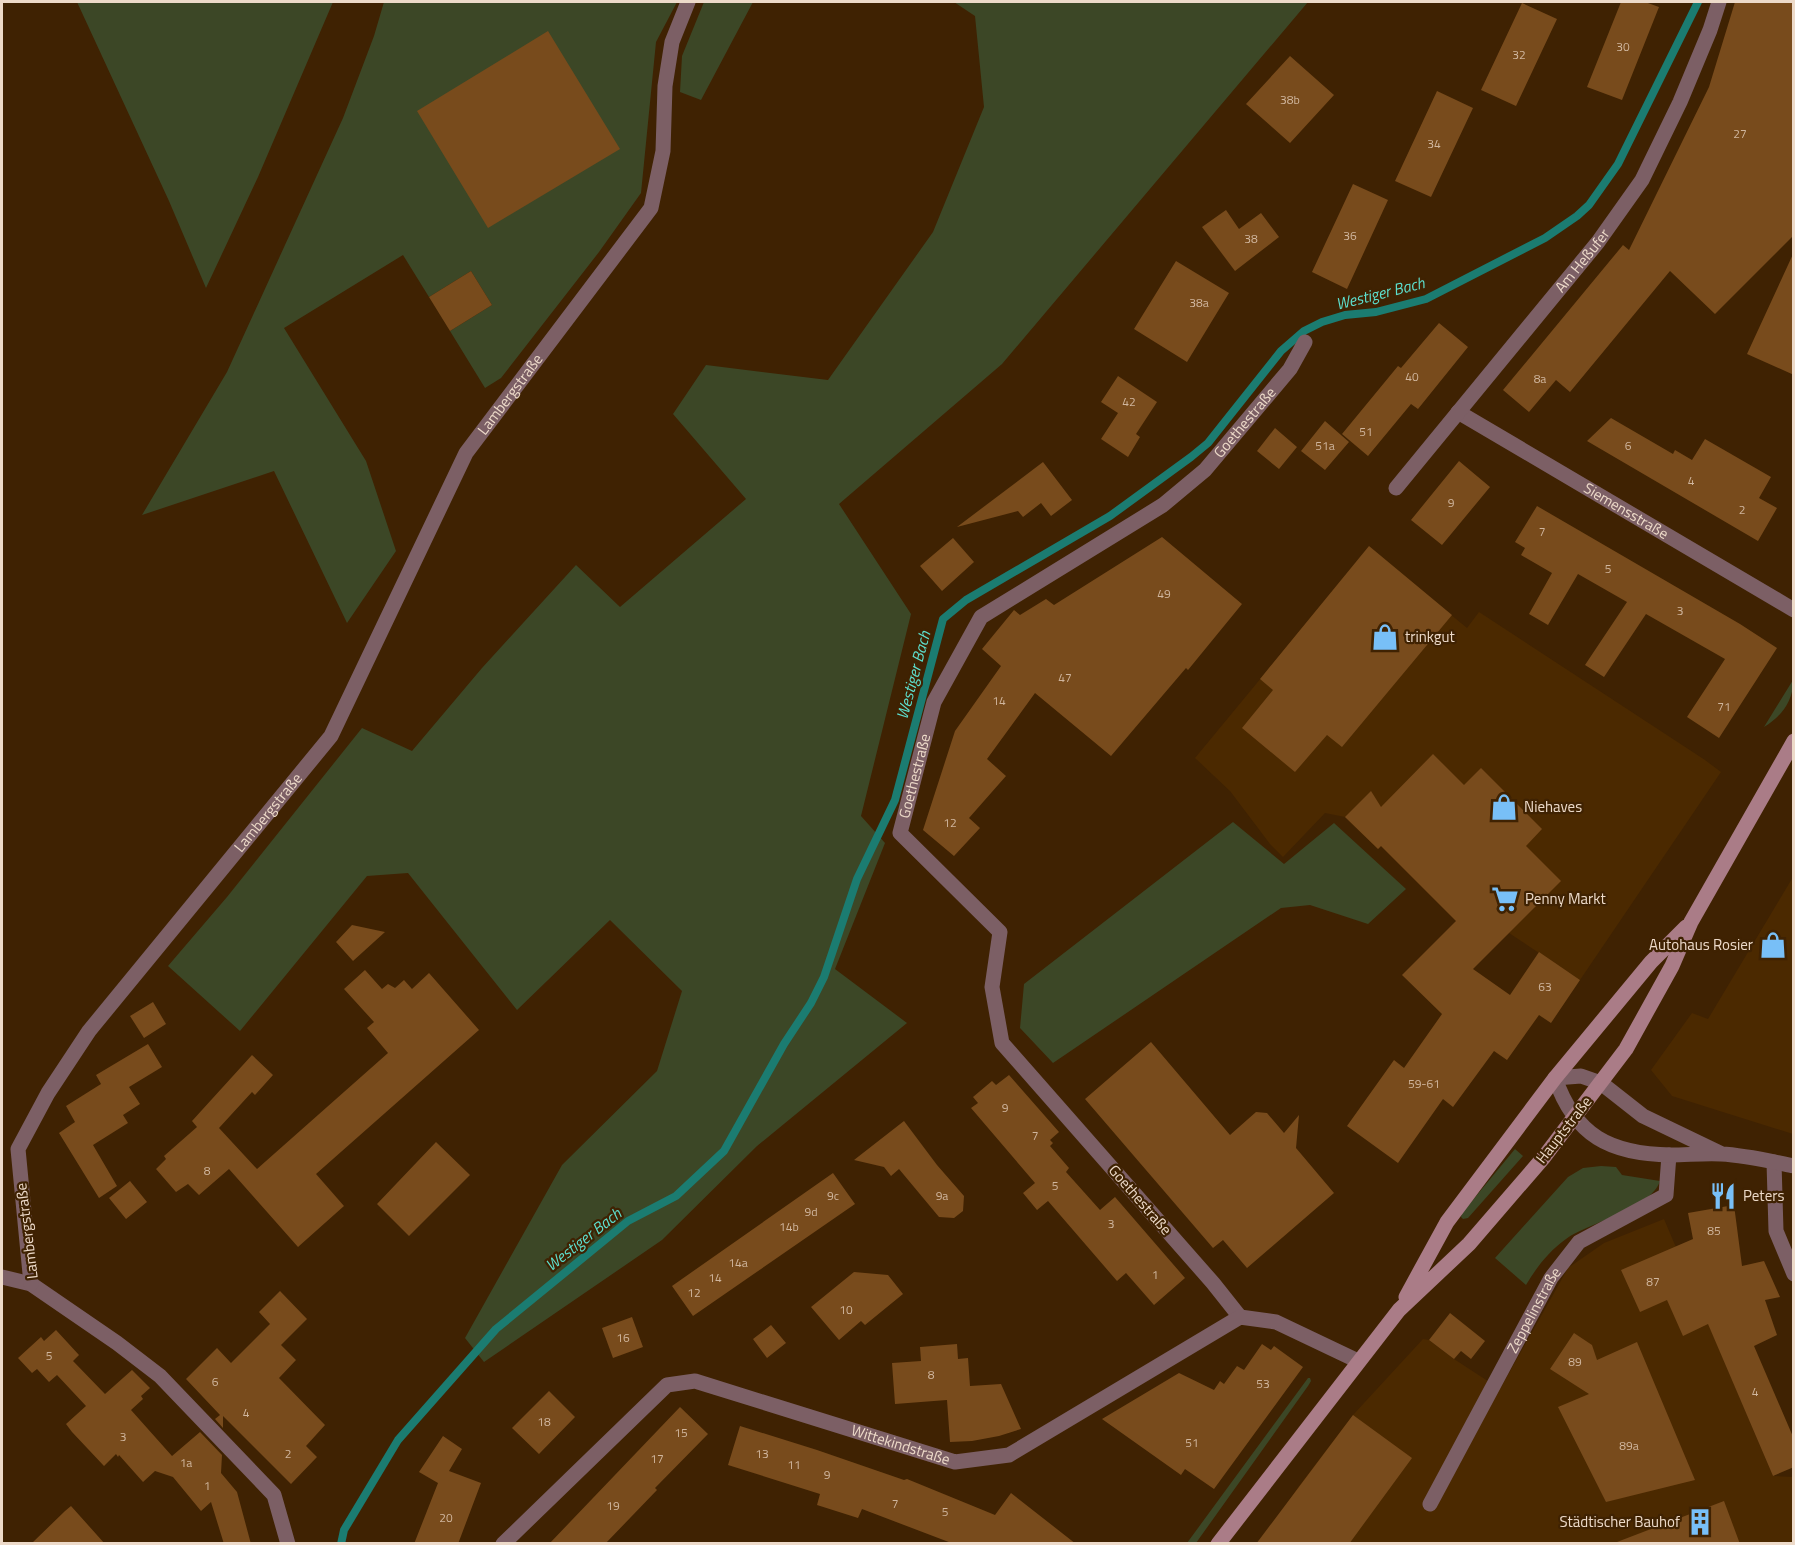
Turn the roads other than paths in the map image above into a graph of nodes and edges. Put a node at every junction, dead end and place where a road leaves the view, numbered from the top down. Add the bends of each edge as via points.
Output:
1 (688, 2) edge
2 (1719, 2) edge
3 (1305, 342) dead end
4 (1458, 412) junction
5 (1396, 488) dead end
6 (1794, 610) edge
7 (1794, 741) edge
8 (1691, 922) junction
9 (1555, 1078) junction
10 (1601, 1083) junction
11 (1574, 1119) junction
12 (1722, 1154) junction
13 (1669, 1155) junction
14 (1773, 1162) junction
15 (1794, 1166) edge
16 (1794, 1274) edge
17 (2, 1277) edge
18 (31, 1284) junction
19 (1399, 1310) junction
20 (1240, 1317) junction
21 (1358, 1361) junction
22 (1430, 1504) dead end
23 (288, 1544) edge
24 (503, 1544) edge
25 (1218, 1544) edge

1 - 18 street, Lambergstraße via 672,42 664,86 663,151 651,208 466,453 331,736 89,1031 48,1093 18,1149
2 - 4 street, Am Heßufer via 1680,102 1642,180 1598,242
3 - 20 street, Goethestraße via 1290,369 1205,470 1163,505 981,617 934,702 900,833 1000,932 992,987 1002,1043
4 - 5 street, Am Heßufer
4 - 6 street, Siemensstraße
7 - 8 main road, Hauptstraße
8 - 9 main road, Hauptstraße via 1651,962
8 - 10 main road, Hauptstraße via 1645,1018
9 - 10 street via 1581,1076
9 - 11 street
9 - 19 main road, Hauptstraße via 1447,1222
10 - 11 main road, Hauptstraße
10 - 12 street via 1643,1116
11 - 13 street via 1607,1143 1633,1152
11 - 19 main road, Hauptstraße via 1469,1244
12 - 13 street
12 - 14 street
13 - 22 street, Zeppelinstraße via 1666,1195 1579,1242 1551,1278
14 - 15 street
14 - 16 street via 1776,1231
17 - 18 street
18 - 23 street, Lambergstraße via 160,1376 274,1495
19 - 21 main road, Hauptstraße
20 - 21 street via 1276,1322
20 - 24 street, Wittekindstraße via 1009,1455 955,1462 695,1381 668,1385
21 - 25 main road, Hauptstraße

